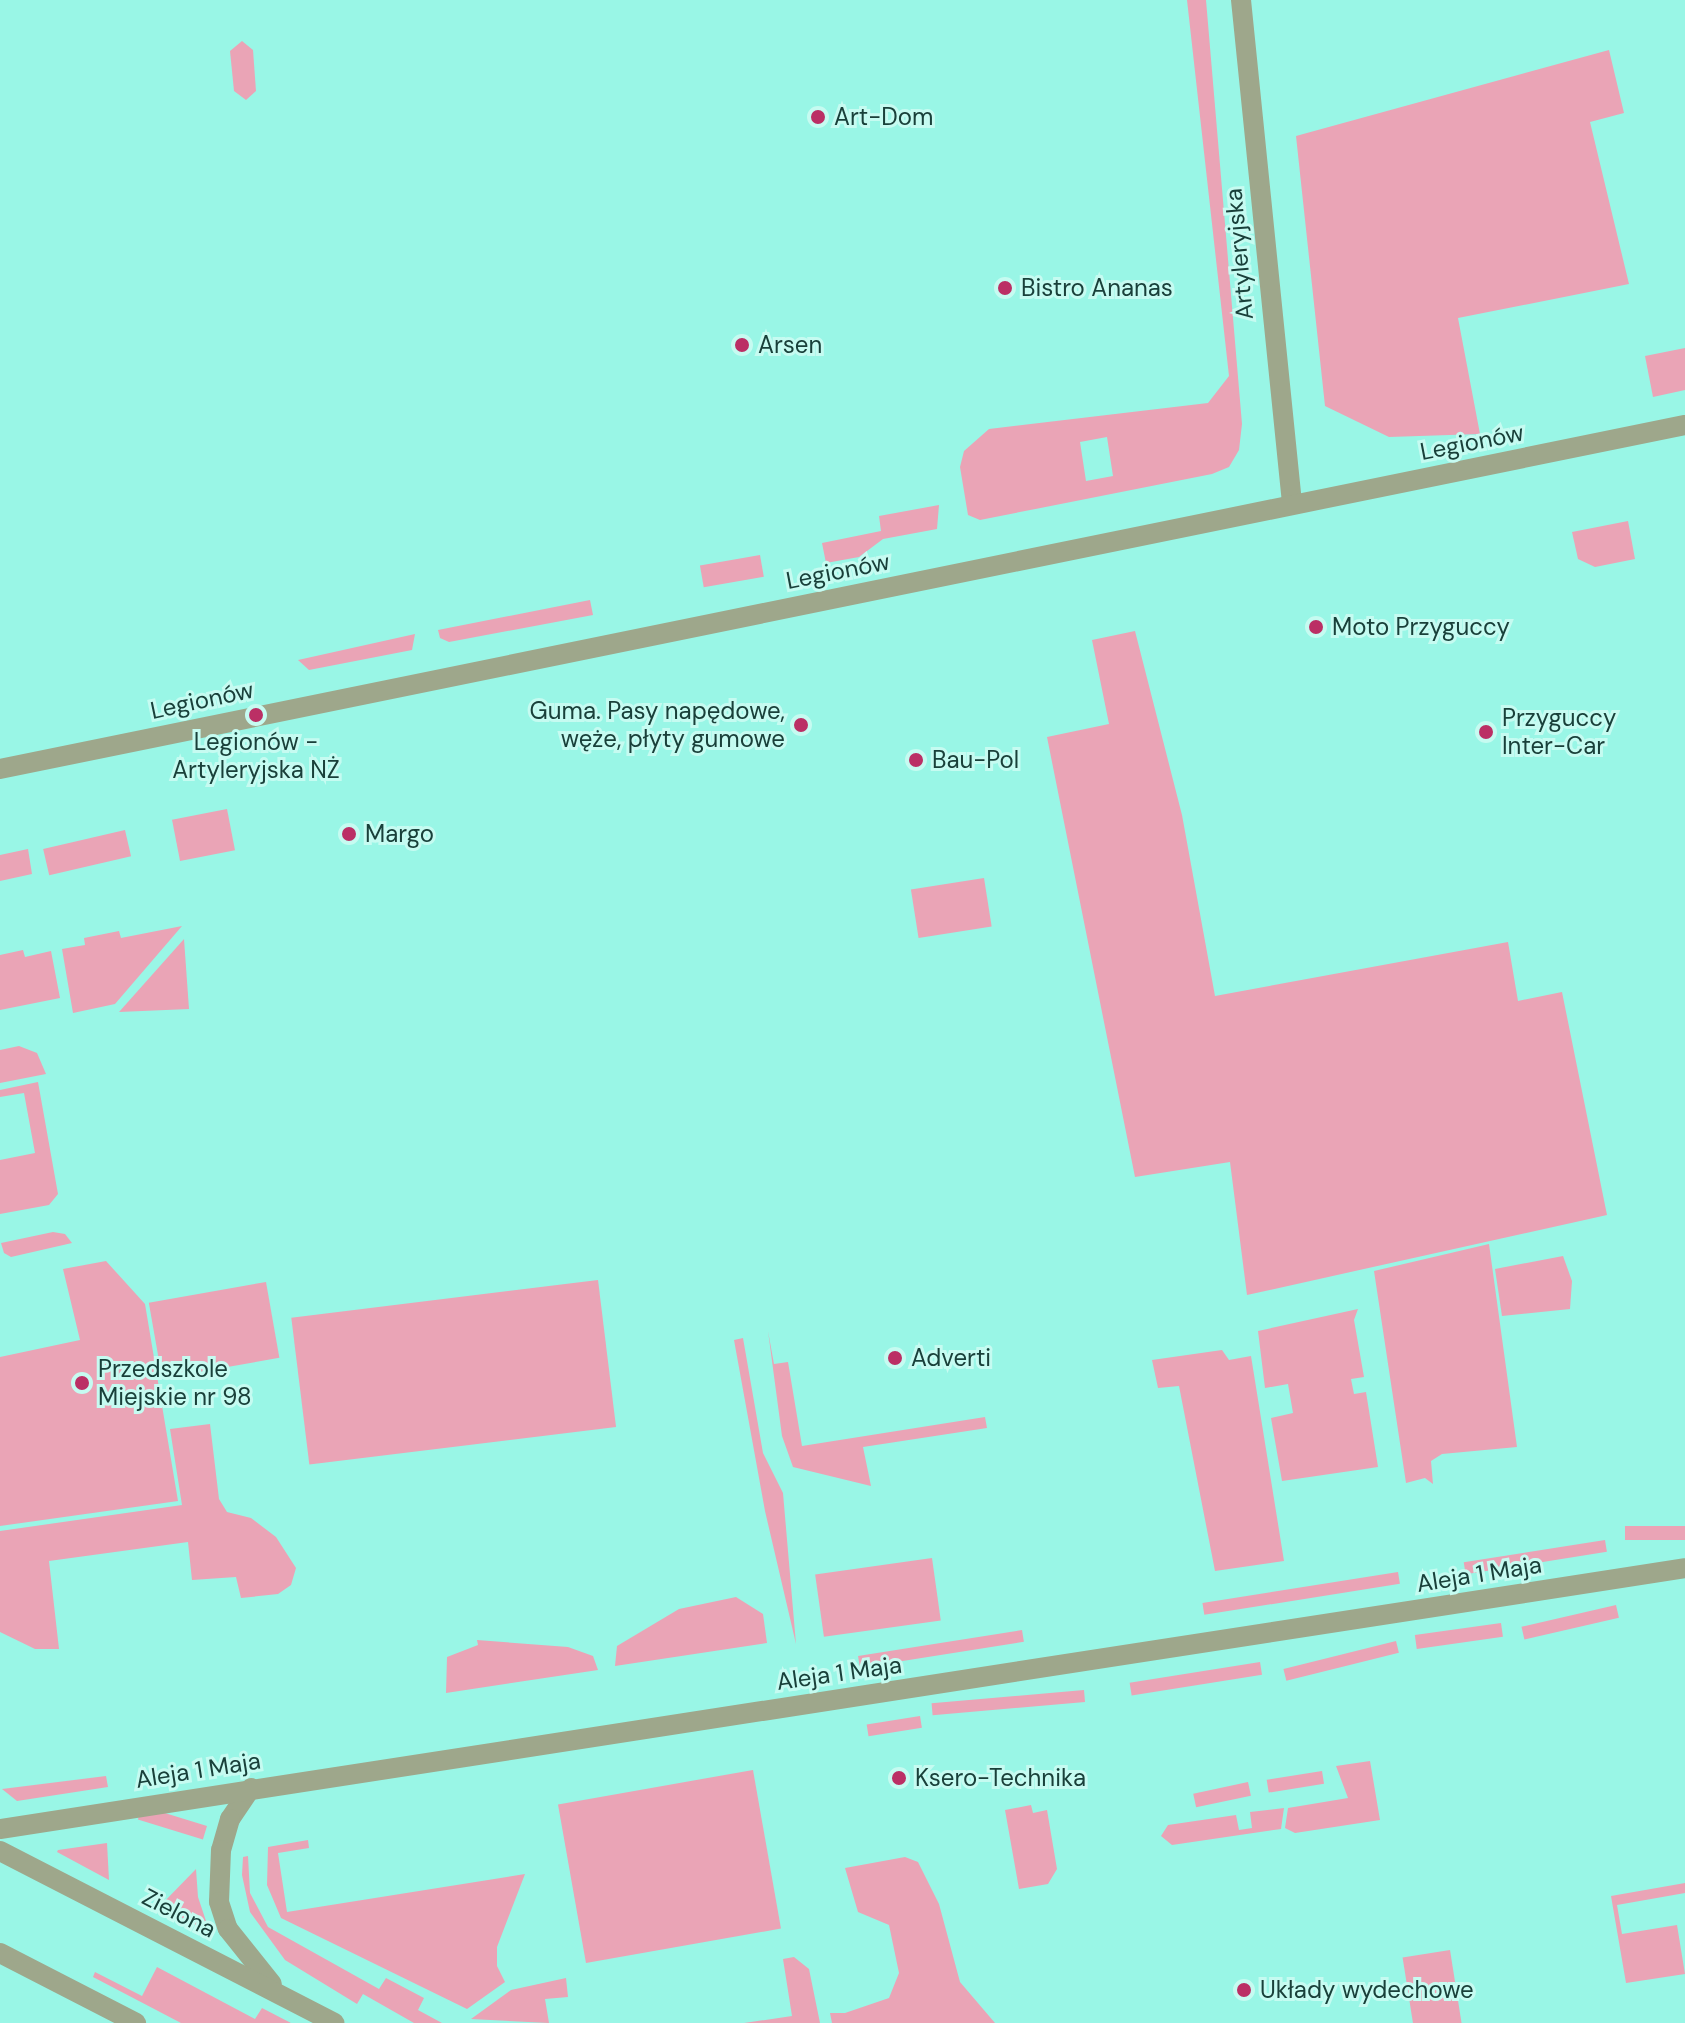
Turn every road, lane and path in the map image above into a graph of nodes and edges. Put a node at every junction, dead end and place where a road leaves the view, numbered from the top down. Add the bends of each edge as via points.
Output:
1 (1241, 0) edge
2 (1685, 425) edge
3 (1292, 503) junction
4 (0, 769) edge
5 (1685, 1568) edge
6 (251, 1788) junction
7 (0, 1829) edge
8 (0, 1851) edge
9 (0, 1953) edge
10 (282, 1996) junction
11 (136, 2023) edge
12 (334, 2023) edge

1 - 3 street, Artyleryjska
2 - 3 street, Legionów
3 - 4 street, Legionów
5 - 6 street, Aleja 1 Maja
6 - 7 street, Aleja 1 Maja
6 - 10 street via 230,1819 221,1850 219,1902 235,1939
8 - 10 street, Zielona
9 - 11 street
10 - 12 street, Zielona

